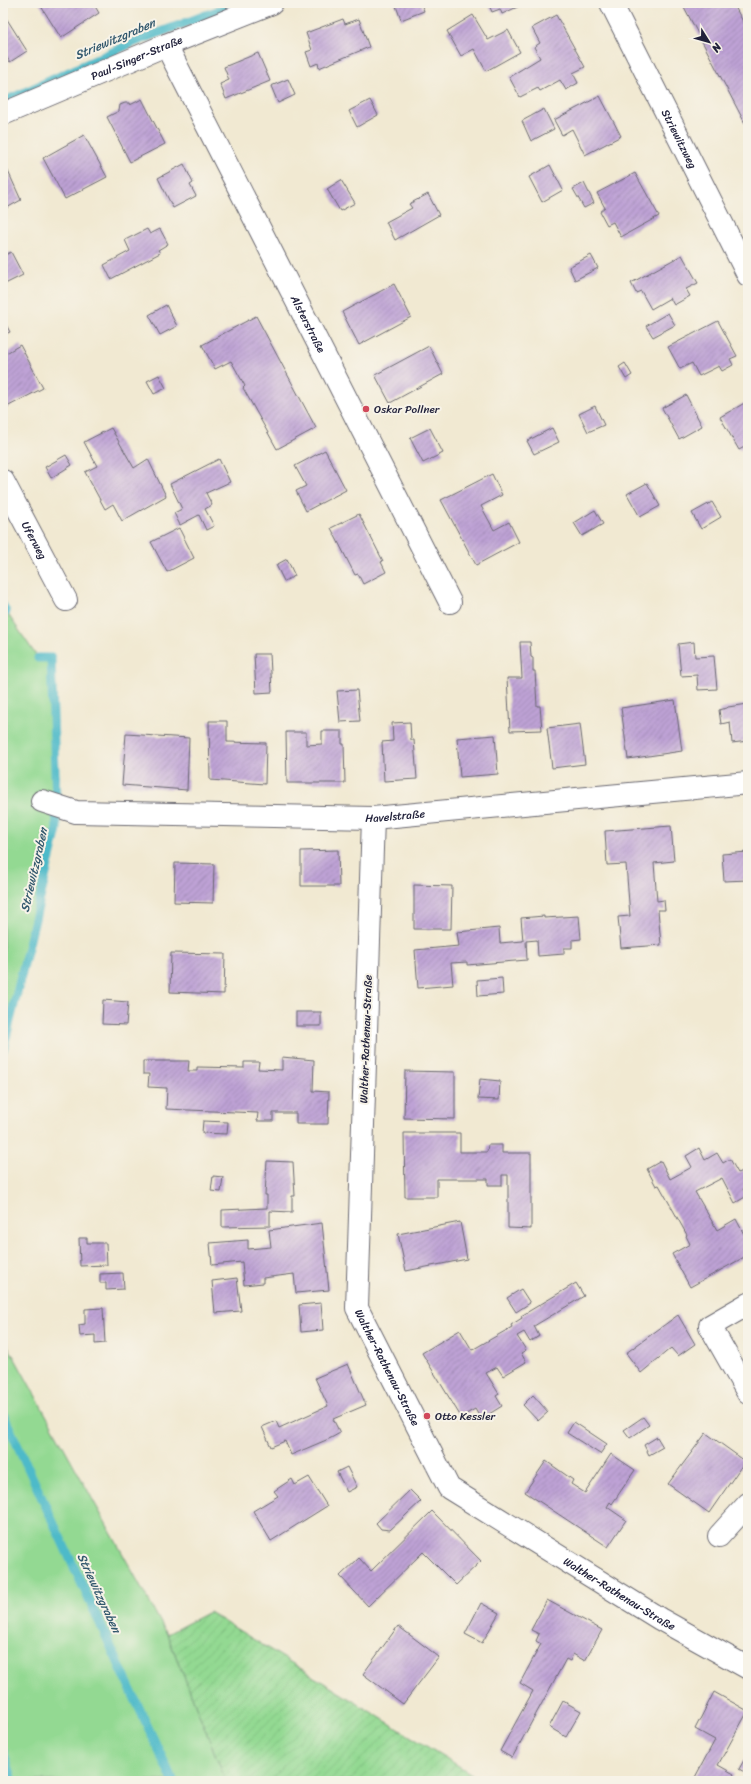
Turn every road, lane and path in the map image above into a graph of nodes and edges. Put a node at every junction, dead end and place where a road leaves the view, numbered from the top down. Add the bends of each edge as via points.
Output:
1 (272, 3) edge
2 (611, 3) edge
3 (166, 45) junction
4 (3, 114) edge
5 (748, 274) edge
6 (3, 481) edge
7 (66, 600) dead end
8 (450, 602) dead end
9 (748, 783) edge
10 (42, 801) dead end
11 (373, 818) junction
12 (748, 1304) edge
13 (748, 1393) edge
14 (748, 1504) edge
15 (719, 1536) dead end
16 (748, 1668) edge

1 - 3 street, Paul-Singer-Straße
2 - 5 street, Striewitzweg
3 - 4 street, Paul-Singer-Straße
3 - 8 street, Alsterstraße
6 - 7 street, Uferweg
9 - 11 street, Havelstraße
10 - 11 street, Havelstraße via 76,812
11 - 16 street, Walther-Rathenau-Straße via 357,1308 449,1488 660,1618
12 - 13 street via 710,1326
14 - 15 street

